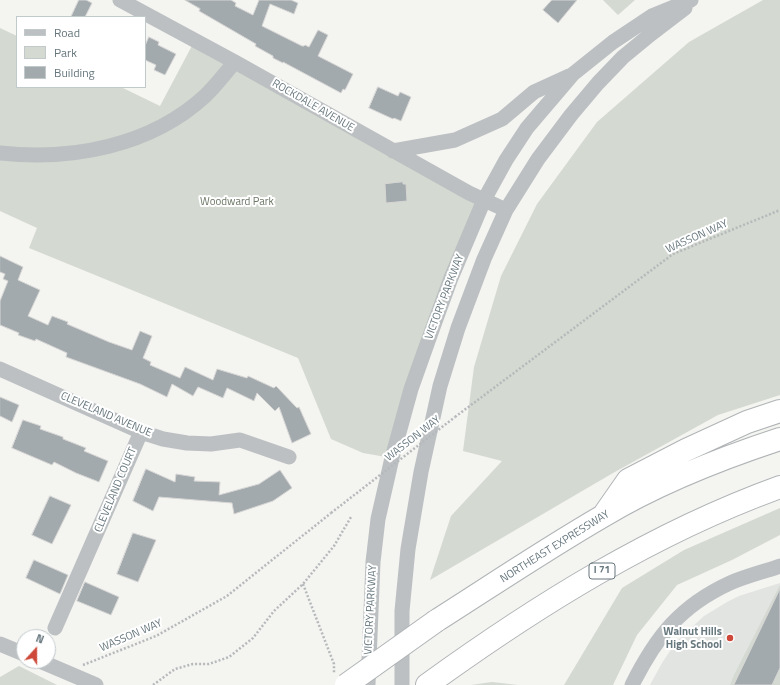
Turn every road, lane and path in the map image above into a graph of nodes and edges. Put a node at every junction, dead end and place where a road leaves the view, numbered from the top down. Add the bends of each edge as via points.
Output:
1 (120, 0) edge
2 (691, 0) edge
3 (696, 0) edge
4 (235, 62) junction
5 (573, 74) junction
6 (393, 151) junction
7 (0, 154) edge
8 (484, 200) junction
9 (506, 210) junction
10 (780, 210) edge
11 (0, 369) edge
12 (780, 411) edge
13 (141, 432) junction
14 (780, 439) edge
15 (289, 457) dead end
16 (780, 487) edge
17 (351, 516) dead end
18 (603, 516) junction
19 (780, 566) edge
20 (303, 584) junction
21 (55, 628) dead end
22 (0, 644) edge
23 (16, 651) edge
24 (56, 668) edge
25 (64, 672) junction
26 (340, 681) edge
27 (432, 682) edge
28 (96, 685) edge
29 (153, 685) edge
30 (368, 685) edge
31 (402, 685) edge
32 (632, 685) edge

1 - 4 street, ROCKDALE AVENUE
2 - 5 street, VICTORY PARKWAY via 652,16 613,42
3 - 9 street via 623,57 598,83 538,159
4 - 6 street, ROCKDALE AVENUE
4 - 7 street via 205,96 181,114 132,139 87,151 51,156
5 - 6 street via 534,92 502,119 455,140
5 - 8 street, VICTORY PARKWAY via 527,128
6 - 8 street, ROCKDALE AVENUE
8 - 9 street, ROCKDALE AVENUE
8 - 30 street, VICTORY PARKWAY via 432,330 392,458 378,519 373,562
9 - 31 street via 458,328 440,386 421,472 408,549 402,611
10 - 25 path, WASSON WAY, bridge via 673,254 455,417 227,596 156,636
11 - 13 street, CLEVELAND AVENUE
12 - 18 highway via 747,422 628,480
13 - 15 street, CLEVELAND AVENUE via 187,443 211,444 240,440
13 - 21 street, CLEVELAND COURT
14 - 18 highway, NORTHEAST EXPRESSWAY via 659,486
16 - 27 highway, I 71 via 712,515 619,560 518,623
17 - 20 path via 334,546
18 - 26 highway, NORTHEAST EXPRESSWAY, bridge
19 - 32 street via 731,583 691,606 658,639
20 - 26 path
20 - 29 path via 274,611 253,638 229,657 209,664 175,668
22 - 23 street
24 - 25 street
25 - 28 street

